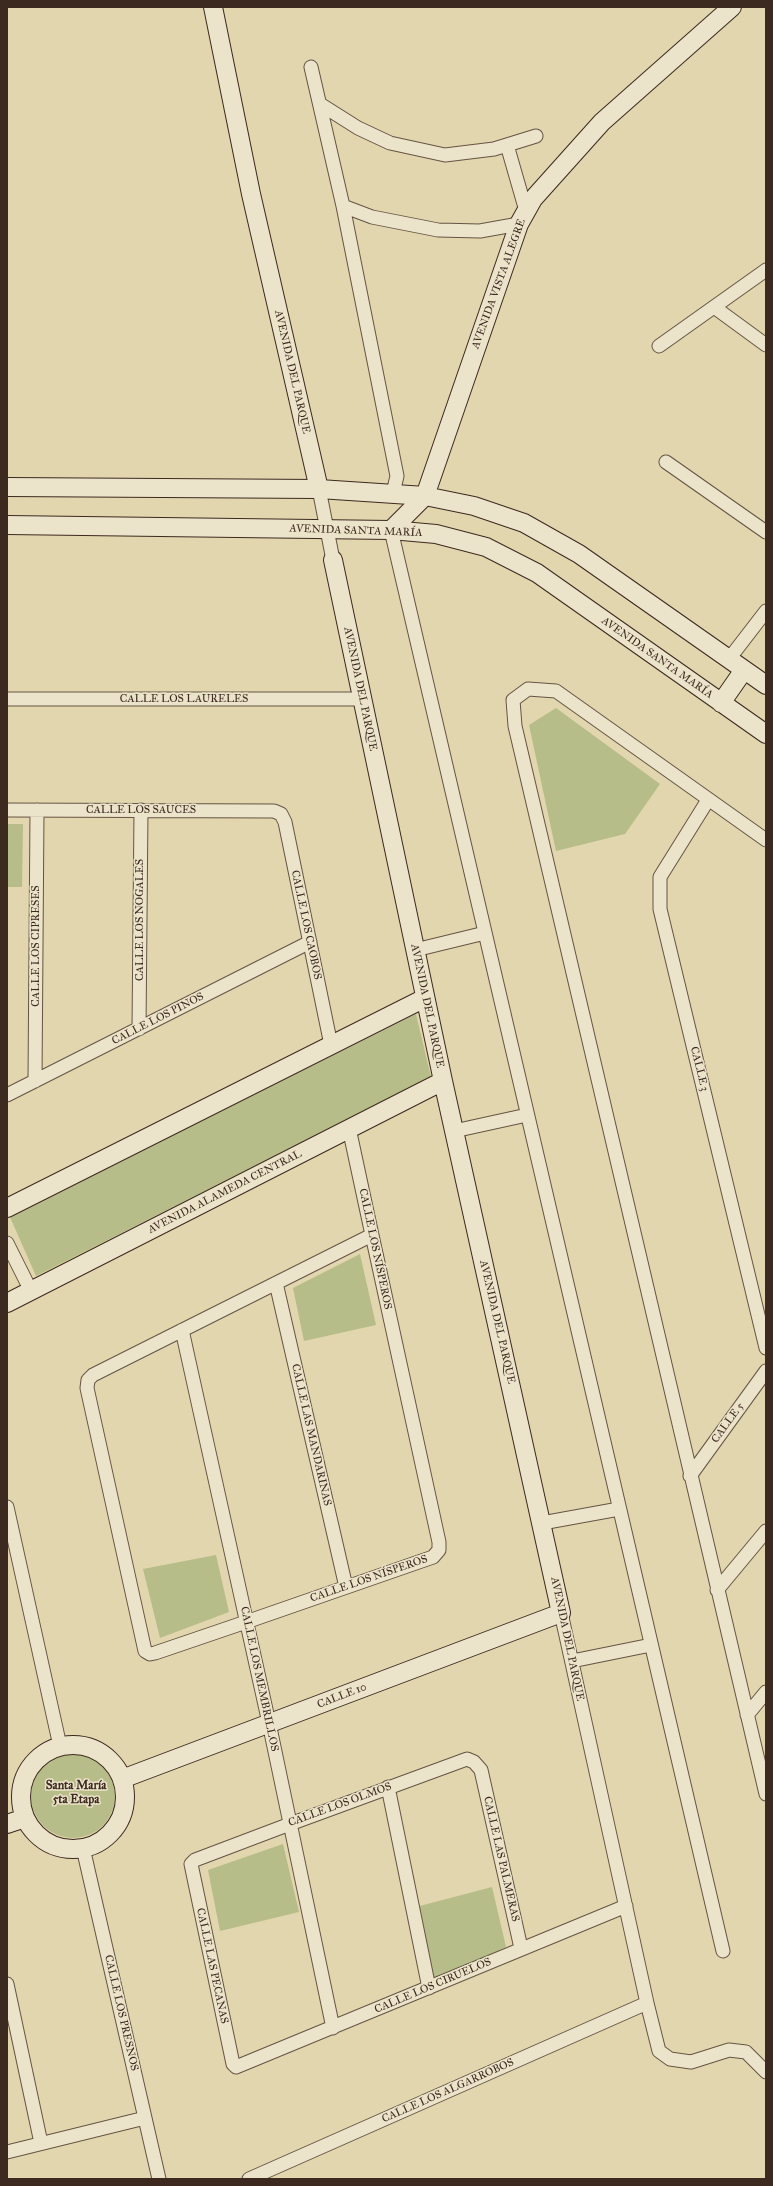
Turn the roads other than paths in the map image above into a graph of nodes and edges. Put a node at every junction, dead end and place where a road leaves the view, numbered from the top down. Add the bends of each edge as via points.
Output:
1 (214, 7) edge
2 (732, 7) edge
3 (311, 67) dead end
4 (320, 104) junction
5 (536, 136) dead end
6 (507, 145) junction
7 (342, 206) junction
8 (523, 218) junction
9 (766, 270) edge
10 (714, 307) junction
11 (766, 345) edge
12 (659, 346) dead end
13 (666, 462) dead end
14 (7, 487) edge
15 (319, 489) junction
16 (392, 493) junction
17 (425, 496) junction
18 (7, 526) edge
19 (327, 529) junction
20 (391, 530) junction
21 (766, 532) edge
22 (333, 560) joint
23 (766, 611) edge
24 (729, 659) junction
25 (744, 670) junction
26 (766, 686) edge
27 (7, 699) edge
28 (362, 699) junction
29 (721, 702) junction
30 (766, 734) edge
31 (708, 800) junction
32 (7, 810) edge
33 (37, 810) junction
34 (141, 810) junction
35 (274, 811) joint
36 (766, 840) edge
37 (485, 933) junction
38 (310, 942) junction
39 (415, 950) junction
40 (425, 998) junction
41 (139, 1029) junction
42 (331, 1045) junction
43 (35, 1081) junction
44 (443, 1081) junction
45 (7, 1095) edge
46 (527, 1115) junction
47 (349, 1128) junction
48 (454, 1131) junction
49 (7, 1208) edge
50 (372, 1235) junction
51 (7, 1243) edge
52 (276, 1283) junction
53 (31, 1291) junction
54 (7, 1303) edge
55 (182, 1330) junction
56 (766, 1348) edge
57 (766, 1371) edge
58 (690, 1476) junction
59 (7, 1507) edge
60 (619, 1510) junction
61 (542, 1523) junction
62 (766, 1531) edge
63 (346, 1587) junction
64 (716, 1590) junction
65 (562, 1613) junction
66 (246, 1622) junction
67 (651, 1645) junction
68 (572, 1660) junction
69 (766, 1692) edge
70 (747, 1715) junction
71 (269, 1723) junction
72 (60, 1746) junction
73 (481, 1770) joint
74 (122, 1779) junction
75 (388, 1787) junction
76 (766, 1794) edge
77 (25, 1818) junction
78 (7, 1824) edge
79 (290, 1824) junction
80 (83, 1848) junction
81 (195, 1860) joint
82 (626, 1906) junction
83 (521, 1948) junction
84 (723, 1951) dead end
85 (7, 1984) edge
86 (430, 1988) junction
87 (647, 2003) junction
88 (333, 2028) junction
89 (241, 2066) joint
90 (766, 2072) edge
91 (145, 2118) junction
92 (41, 2143) junction
93 (7, 2152) edge
94 (159, 2179) edge
95 (249, 2179) edge

1 - 15 street, AVENIDA DEL PARQUE via 251,194
2 - 8 street, AVENIDA VISTA ALEGRE via 602,122 533,199
3 - 4 street
4 - 6 street via 358,128 390,143 444,155
4 - 7 street
5 - 6 street
6 - 8 street
7 - 8 street via 372,217 438,230 480,231
7 - 16 street via 397,476
8 - 17 street, AVENIDA VISTA ALEGRE
9 - 10 street
10 - 11 street
10 - 12 street
13 - 21 street
14 - 15 street
15 - 16 street
15 - 19 street, AVENIDA DEL PARQUE
16 - 17 street
17 - 20 street, AVENIDA VISTA ALEGRE
17 - 24 street via 474,506 524,524 579,554
18 - 19 street, AVENIDA SANTA MARÍA
19 - 20 street, AVENIDA SANTA MARÍA
19 - 22 street, AVENIDA DEL PARQUE
20 - 29 street, AVENIDA SANTA MARÍA via 436,534 486,547 536,573
20 - 37 street
22 - 28 street, AVENIDA DEL PARQUE
23 - 24 street
24 - 25 street
25 - 26 street
25 - 29 street
27 - 28 street, CALLE LOS LAURELES
28 - 39 street, AVENIDA DEL PARQUE
29 - 30 street, AVENIDA SANTA MARÍA
31 - 36 street
31 - 56 street, CALLE 3 via 660,877 660,909
31 - 58 street via 556,691 528,689 513,700 515,726
32 - 33 street, CALLE LOS SAUCES
33 - 34 street, CALLE LOS SAUCES
33 - 43 street, CALLE LOS CIPRESES
34 - 35 street, CALLE LOS SAUCES
34 - 41 street, CALLE LOS NOGALES
35 - 38 street, CALLE LOS CAOBOS via 282,814 285,822
37 - 39 street
37 - 46 street
38 - 41 street, CALLE LOS PINOS
38 - 42 street, CALLE LOS CAOBOS
39 - 40 street, AVENIDA DEL PARQUE
40 - 42 street
40 - 44 street, AVENIDA DEL PARQUE
41 - 43 street, CALLE LOS PINOS
42 - 49 street
43 - 45 street, CALLE LOS PINOS
44 - 47 street, AVENIDA ALAMEDA CENTRAL
44 - 48 street, AVENIDA DEL PARQUE
46 - 48 street
46 - 60 street
47 - 50 street, CALLE LOS NÍSPEROS
47 - 53 street, AVENIDA ALAMEDA CENTRAL
48 - 61 street, AVENIDA DEL PARQUE
50 - 52 street
50 - 63 street, CALLE LOS NÍSPEROS via 439,1550 433,1557
51 - 53 street
52 - 55 street
52 - 63 street, CALLE LAS MANDARINAS
53 - 54 street, AVENIDA ALAMEDA CENTRAL
55 - 66 street, CALLE LOS MEMBRILLOS
55 - 66 street, CALLE LOS NÍSPEROS via 93,1375 88,1380 87,1388 145,1651 155,1653
57 - 58 street, CALLE 5
58 - 64 street
59 - 72 street
60 - 61 street
60 - 67 street
61 - 65 street, AVENIDA DEL PARQUE
62 - 64 street
63 - 66 street, CALLE LOS NÍSPEROS
64 - 70 street
65 - 68 street, AVENIDA DEL PARQUE
65 - 71 street, CALLE 10
66 - 71 street, CALLE LOS MEMBRILLOS
67 - 68 street
67 - 84 street
68 - 82 street, AVENIDA DEL PARQUE
69 - 70 street
70 - 76 street
71 - 74 street, CALLE 10
71 - 79 street, CALLE LOS MEMBRILLOS
72 - 74 street via 90,1748 104,1755 115,1765
72 - 77 street via 44,1754 31,1766 23,1782 21,1800
73 - 75 street, CALLE LOS OLMOS via 467,1759
73 - 83 street, CALLE LAS PALMERAS
74 - 80 street via 126,1796 117,1824 100,1841
75 - 79 street, CALLE LOS OLMOS
75 - 86 street
77 - 78 street
77 - 80 street via 35,1832 49,1843 66,1848
79 - 81 street, CALLE LOS OLMOS
79 - 88 street, CALLE LOS MEMBRILLOS
80 - 91 street, CALLE LOS PRESNOS
81 - 89 street, CALLE LAS PECANAS via 191,1867 233,2064 236,2067
82 - 83 street, CALLE LOS CIRUELOS
82 - 87 street, AVENIDA DEL PARQUE
83 - 86 street, CALLE LOS CIRUELOS
85 - 92 street
86 - 88 street, CALLE LOS CIRUELOS
87 - 90 street, AVENIDA DEL PARQUE via 660,2050 670,2059 691,2062 730,2050 746,2052
87 - 95 street, CALLE LOS ALGARROBOS
88 - 89 street, CALLE LOS CIRUELOS
91 - 92 street
91 - 94 street, CALLE LOS PRESNOS
92 - 93 street

